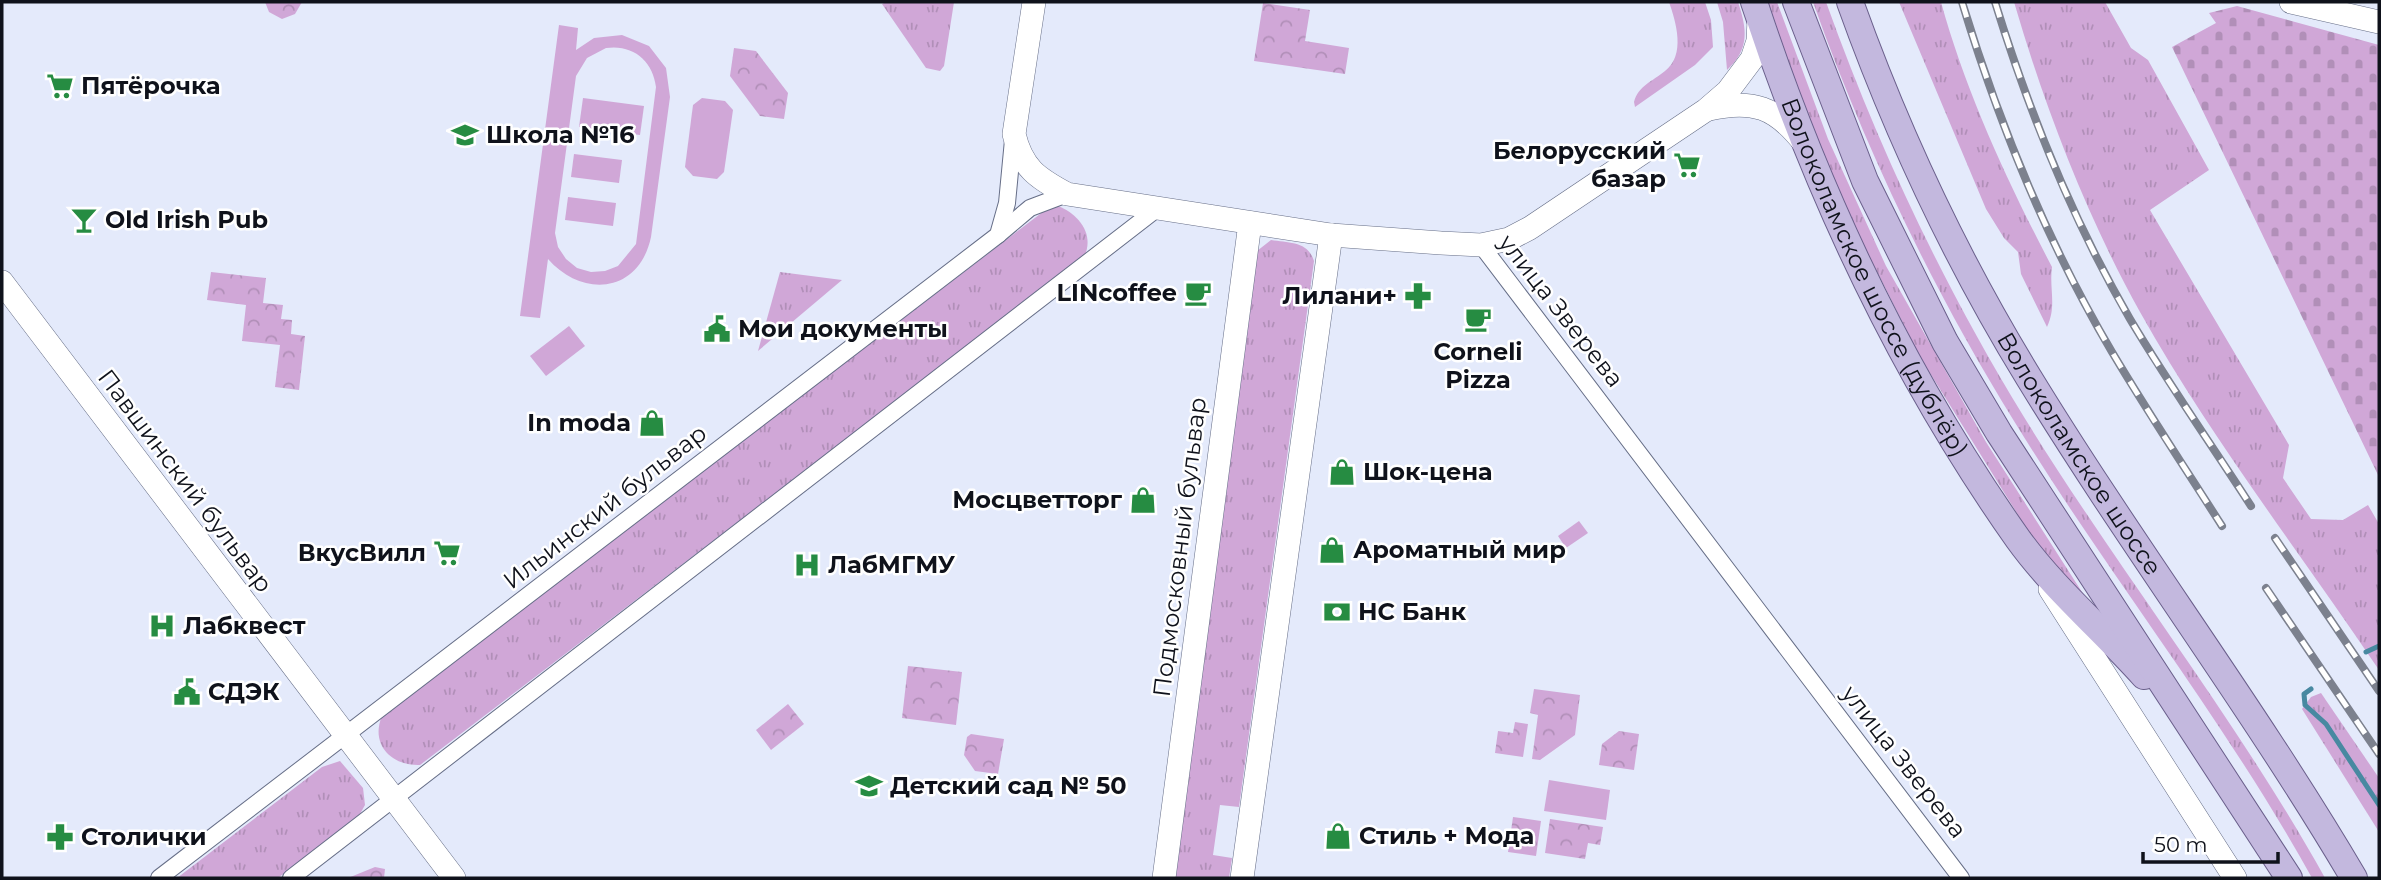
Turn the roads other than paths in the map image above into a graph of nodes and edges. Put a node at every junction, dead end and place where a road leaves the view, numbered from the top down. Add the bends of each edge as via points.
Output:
1 (1034, 2) edge
2 (1796, 2) edge
3 (1850, 2) edge
4 (2291, 2) edge
5 (1757, 10) edge
6 (2379, 22) edge
7 (1706, 110) junction
8 (1014, 134) junction
9 (1810, 151) junction
10 (1067, 194) junction
11 (1158, 208) junction
12 (1250, 223) junction
13 (998, 235) junction
14 (1331, 235) junction
15 (1481, 245) junction
16 (2, 282) edge
17 (2019, 540) junction
18 (345, 735) junction
19 (2203, 743) junction
20 (394, 799) junction
21 (159, 878) edge
22 (291, 878) edge
23 (454, 878) edge
24 (1164, 878) edge
25 (1242, 878) edge
26 (1961, 878) edge
27 (2235, 878) edge
28 (2289, 878) edge
29 (2354, 878) edge

1 - 8 street
2 - 19 main road via 1865,181 1945,342 1998,433
3 - 29 main road, Волоколамское шоссе via 1910,153 1970,277 2090,476 2292,777
4 - 6 street
5 - 7 street via 1758,41 1752,59 1736,82
5 - 9 main road, Волоколамское шоссе (дублёр)
7 - 9 street via 1733,104 1768,110
7 - 15 street via 1530,228 1509,239
8 - 10 street, улица Зверева via 1019,155 1030,169
8 - 13 street via 1007,203
9 - 17 main road, Волоколамское шоссе (дублёр) via 1879,307
10 - 11 street, улица Зверева
10 - 13 street, Ильинский бульвар via 1030,208
11 - 12 street, улица Зверева
11 - 20 street
12 - 14 street, улица Зверева
12 - 24 street, Подмосковный бульвар
13 - 18 street, Ильинский бульвар
14 - 15 street, улица Зверева
14 - 25 street
15 - 26 street, улица Зверева
16 - 18 street, Павшинский бульвар
17 - 19 main road, Волоколамское шоссе (дублёр)
17 - 27 street
18 - 20 street, Павшинский бульвар
18 - 21 street, Ильинский бульвар
19 - 28 main road
20 - 22 street
20 - 23 street, Павшинский бульвар

